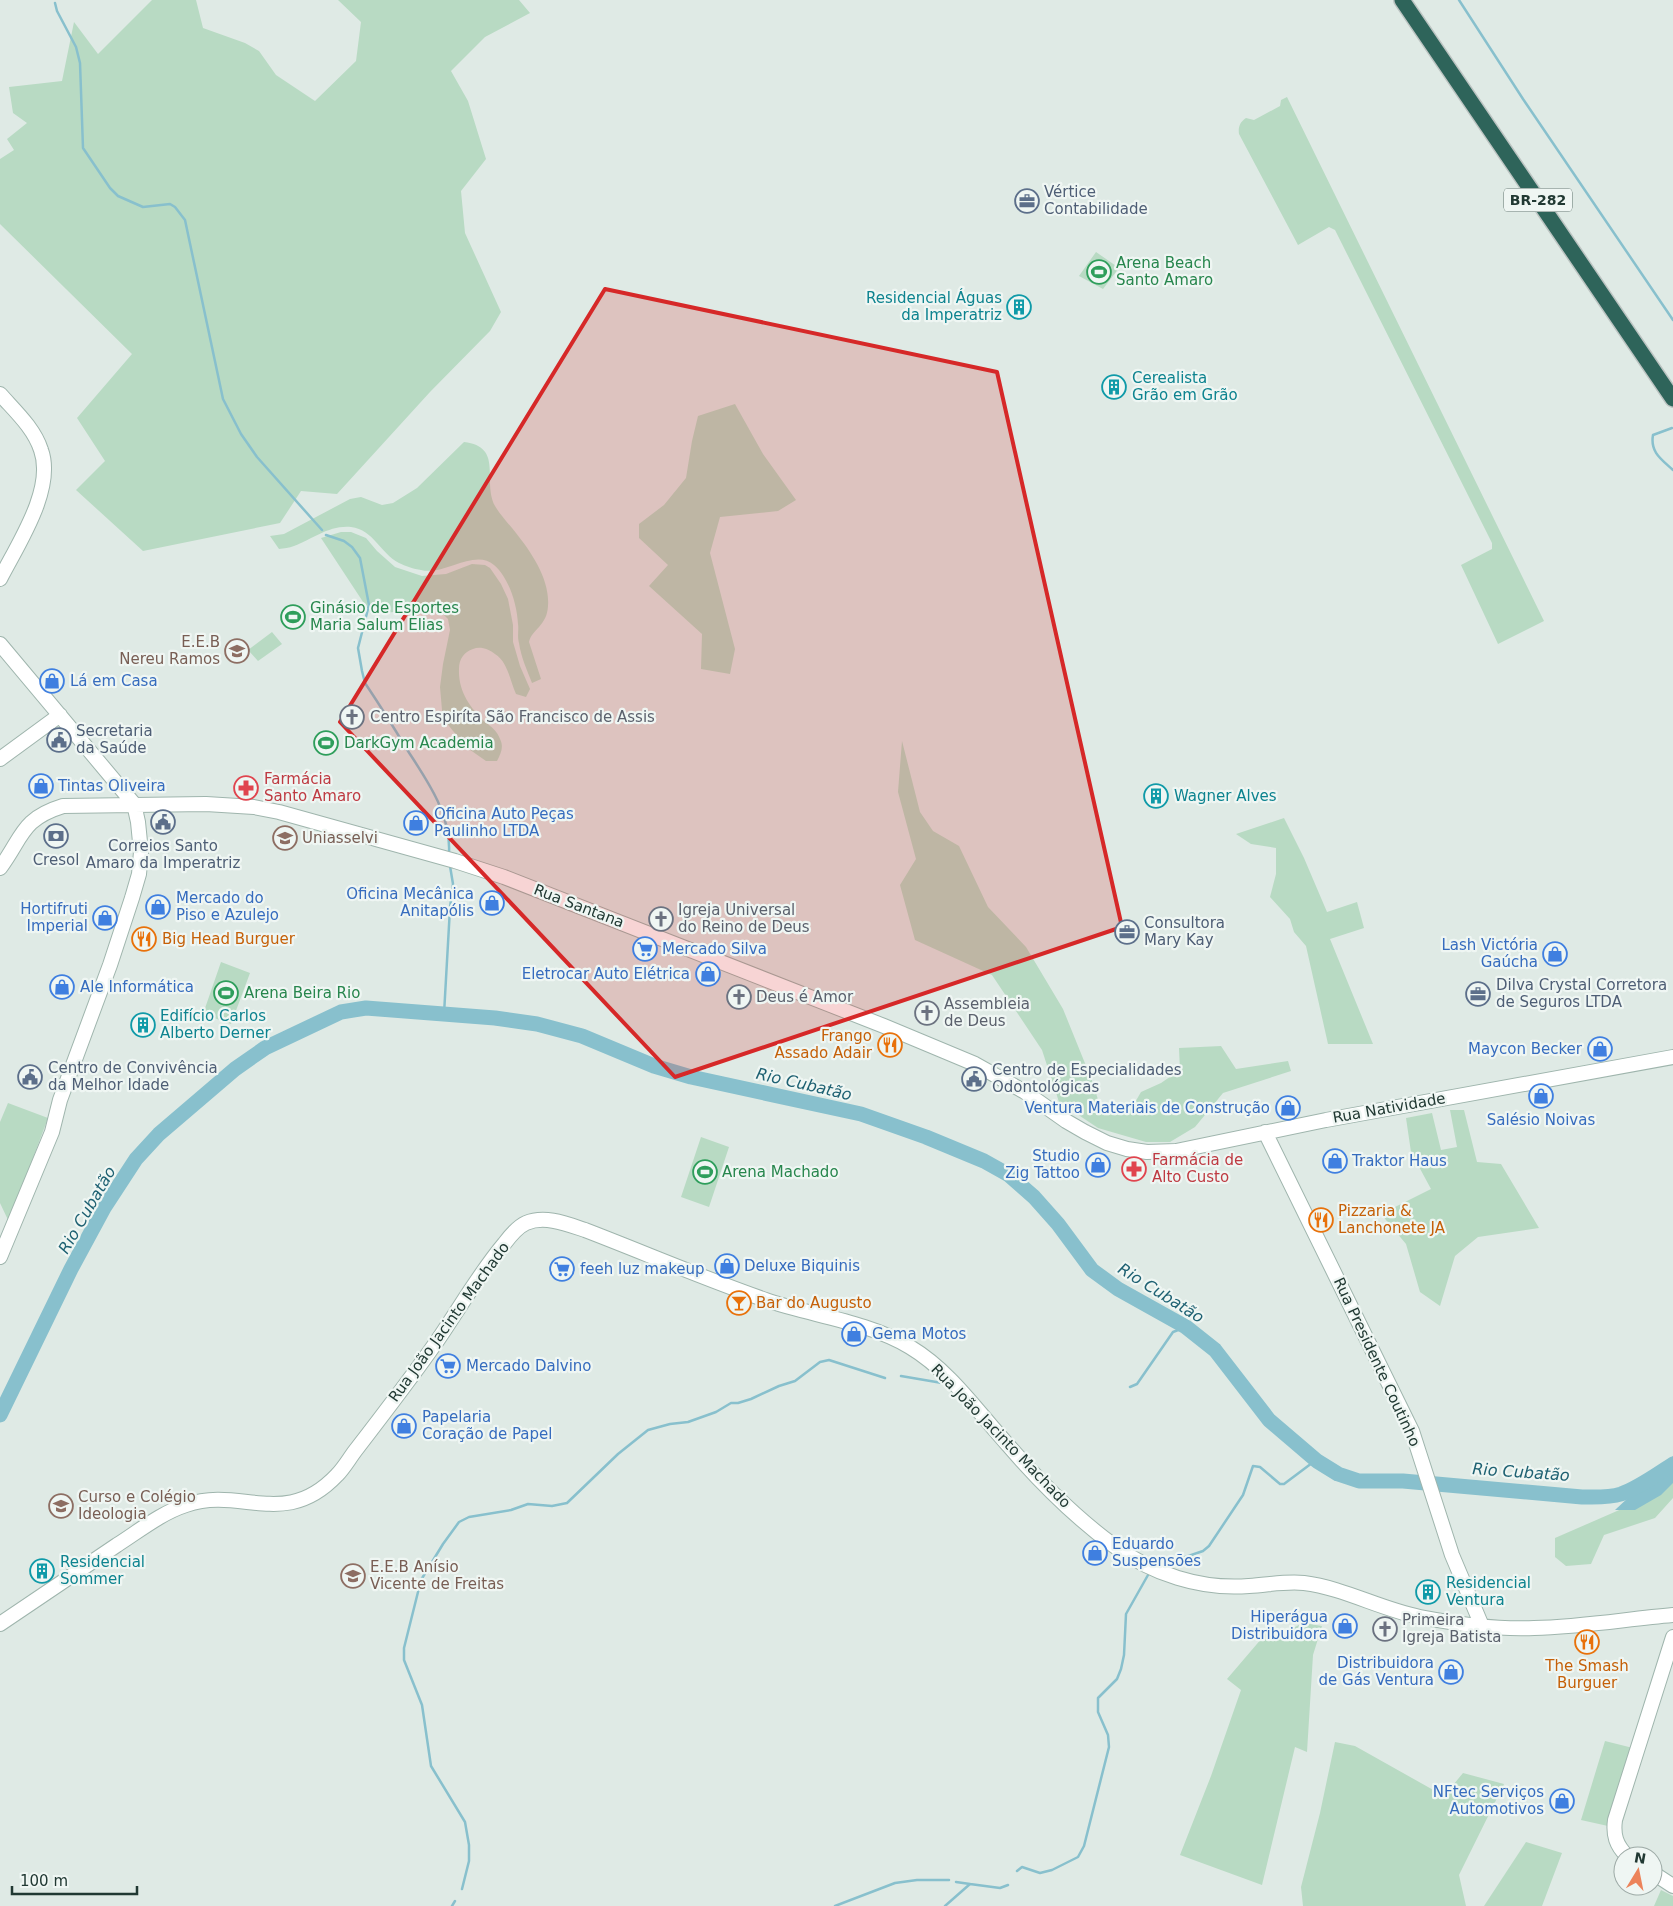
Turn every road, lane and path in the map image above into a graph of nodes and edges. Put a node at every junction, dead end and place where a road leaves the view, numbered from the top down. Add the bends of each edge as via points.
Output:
1 (1402, 0) edge
2 (0, 394) edge
3 (1673, 399) edge
4 (0, 579) edge
5 (0, 644) edge
6 (60, 715) junction
7 (0, 760) edge
8 (105, 771) junction
9 (109, 804) junction
10 (134, 804) junction
11 (0, 868) edge
12 (1673, 1057) edge
13 (1265, 1132) junction
14 (1107, 1142) joint
15 (0, 1257) edge
16 (1673, 1615) edge
17 (0, 1624) edge
18 (1482, 1626) junction
19 (1673, 1637) edge
20 (1618, 1846) edge

1 - 3 highway, BR-282
2 - 4 main road via 36,438 44,468 33,513
5 - 6 main road
6 - 7 main road
6 - 8 main road
8 - 9 main road via 110,786
8 - 10 main road
9 - 10 main road, Rua Santana
9 - 11 main road, Rua Santana via 63,806 41,814 28,824
10 - 14 main road, Rua Santana via 229,805 279,812 504,877 974,1064 1025,1092 1066,1121
10 - 15 main road via 140,839 137,883 60,1100 52,1132
12 - 13 main road, Rua Natividade
13 - 14 main road, Rua Natividade via 1164,1152 1128,1149
13 - 18 main road, Rua Presidente Coutinho via 1406,1419 1452,1555
16 - 18 main road, Rua João Jacinto Machado via 1534,1628
17 - 18 main road, Rua João Jacinto Machado via 143,1528 184,1505 210,1500 286,1504 321,1490 338,1475 435,1344 499,1250 522,1226 543,1220 585,1230 757,1297 867,1328 906,1345 944,1373 1011,1449 1077,1515 1121,1551 1164,1573 1221,1587 1304,1583 1410,1614
19 - 20 main road via 1616,1820 1615,1839

